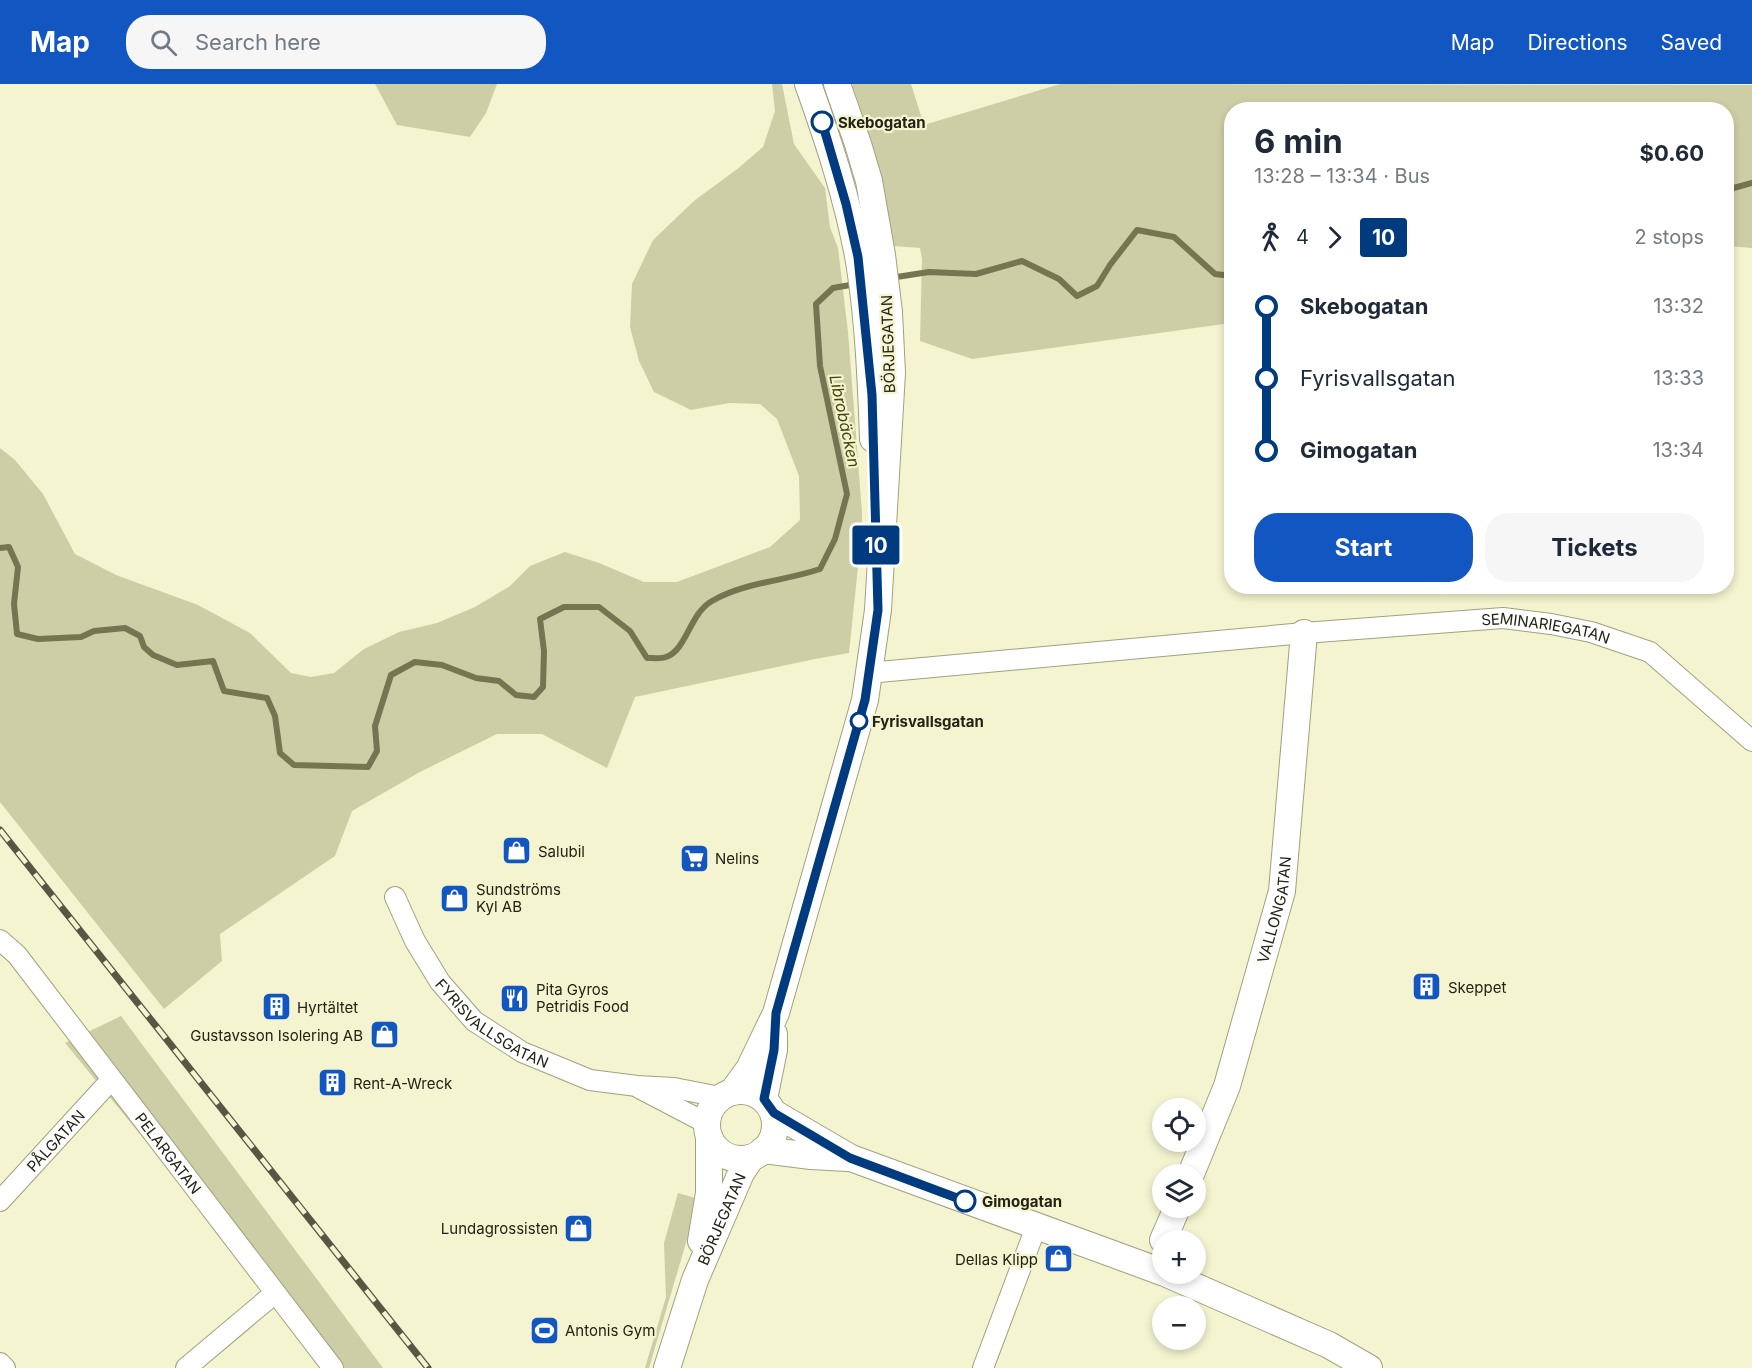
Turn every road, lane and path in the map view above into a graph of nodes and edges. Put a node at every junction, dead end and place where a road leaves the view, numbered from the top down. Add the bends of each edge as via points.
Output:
1 (808, 84) edge
2 (837, 84) edge
3 (870, 256) junction
4 (1304, 633) junction
5 (868, 673) junction
6 (1752, 741) edge
7 (395, 897) dead end
8 (0, 940) edge
9 (776, 1013) junction
10 (111, 1080) junction
11 (637, 1086) junction
12 (726, 1094) junction
13 (769, 1106) junction
14 (708, 1130) junction
15 (757, 1154) junction
16 (850, 1158) junction
17 (1195, 1164) edge
18 (0, 1201) edge
19 (1036, 1227) junction
20 (1152, 1268) edge
21 (695, 1280) junction
22 (1191, 1284) edge
23 (275, 1293) junction
24 (0, 1364) edge
25 (5, 1368) edge
26 (186, 1368) edge
27 (333, 1368) edge
28 (667, 1368) edge
29 (983, 1368) edge
30 (1369, 1368) edge

1 - 3 street, BÖRJEGATAN
2 - 3 street, BÖRJEGATAN via 869,181
3 - 5 street, BÖRJEGATAN via 877,313 872,395 878,610
4 - 5 street, SEMINARIEGATAN
4 - 6 street, SEMINARIEGATAN via 1503,618 1591,632 1650,652
4 - 17 street, VALLONGATAN via 1282,891 1227,1086
5 - 9 street, BÖRJEGATAN via 865,700
7 - 11 street, FYRISVALLSGATAN via 414,941 440,982 474,1021 522,1052 590,1080
8 - 10 street, PELARGATAN via 17,956
9 - 12 street, BÖRJEGATAN via 753,1062
9 - 13 street, BÖRJEGATAN
10 - 18 street, PÅLGATAN
10 - 23 street, PELARGATAN
11 - 12 street, FYRISVALLSGATAN
11 - 14 street, FYRISVALLSGATAN
12 - 13 street via 748,1091
12 - 14 street via 710,1108
13 - 15 street via 775,1131 769,1145
13 - 16 street
14 - 15 street via 716,1149 728,1157
14 - 21 street, BÖRJEGATAN via 709,1193
15 - 16 street
15 - 21 street, BÖRJEGATAN via 733,1190
16 - 19 street
19 - 20 street
19 - 29 street
21 - 28 street, BÖRJEGATAN
22 - 30 street via 1329,1345
23 - 26 street
23 - 27 street, PELARGATAN
24 - 25 street

